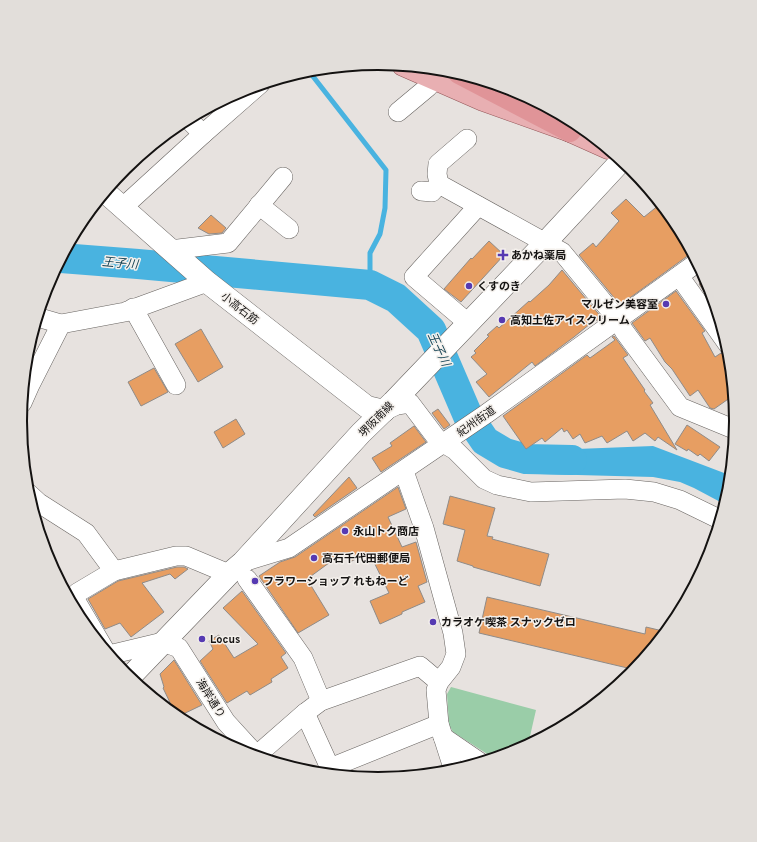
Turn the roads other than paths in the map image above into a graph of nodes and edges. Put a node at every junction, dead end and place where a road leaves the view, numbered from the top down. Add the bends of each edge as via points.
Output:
1 (419, 72) edge
2 (434, 79) junction
3 (487, 87) edge
4 (248, 95) edge
5 (398, 112) dead end
6 (193, 123) edge
7 (570, 131) junction
8 (203, 134) junction
9 (467, 138) dead end
10 (588, 139) edge
11 (618, 164) edge
12 (283, 177) dead end
13 (439, 184) junction
14 (421, 191) dead end
15 (109, 196) edge
16 (260, 205) junction
17 (478, 206) junction
18 (122, 208) junction
19 (289, 229) dead end
20 (545, 243) junction
21 (170, 250) junction
22 (694, 265) edge
23 (679, 276) junction
24 (207, 282) junction
25 (133, 308) junction
26 (43, 319) edge
27 (618, 320) junction
28 (61, 324) junction
29 (461, 330) junction
30 (718, 331) edge
31 (176, 385) dead end
32 (29, 387) edge
33 (384, 411) junction
34 (730, 427) edge
35 (451, 439) junction
36 (402, 472) junction
37 (36, 501) edge
38 (716, 518) edge
39 (114, 571) junction
40 (239, 571) junction
41 (77, 593) joint
42 (103, 638) edge
43 (163, 642) junction
44 (115, 654) edge
45 (134, 673) edge
46 (439, 682) junction
47 (321, 701) junction
48 (305, 713) junction
49 (441, 730) junction
50 (251, 749) edge
51 (262, 752) edge
52 (476, 759) edge
53 (452, 765) edge

1 - 2 main road
2 - 5 street
2 - 7 main road
3 - 7 highway
4 - 8 street
6 - 8 street
7 - 10 main road
8 - 18 street
9 - 13 street via 438,164
11 - 20 main road, 堺阪南線
12 - 16 street
13 - 14 street via 432,192
13 - 17 street
15 - 18 main road, 小高石筋
16 - 19 street
16 - 21 street via 228,243
17 - 20 street
17 - 29 street via 414,277
18 - 21 main road, 小高石筋
20 - 27 street via 562,252
20 - 29 main road, 堺阪南線
21 - 24 main road, 小高石筋
22 - 23 street, 紀州街道
23 - 27 street, 紀州街道
23 - 30 street
24 - 25 street
24 - 33 main road, 小高石筋 via 367,407
25 - 28 street via 125,312
25 - 31 street
26 - 28 street
27 - 34 street via 680,407
27 - 35 street, 紀州街道
28 - 32 street
29 - 33 main road, 堺阪南線
33 - 35 street via 410,403 438,440
33 - 40 main road, 堺阪南線
35 - 36 street, 紀州街道
35 - 38 street via 455,450 484,479 497,485 531,492 625,489 654,492 680,500
36 - 40 street, 紀州街道 via 289,548
36 - 46 street via 424,528 453,633 456,654 451,667
37 - 39 street via 86,534
39 - 40 street via 176,556 186,556
39 - 41 street
40 - 43 main road, 堺阪南線
40 - 47 street via 303,658
41 - 42 lane
43 - 44 street
43 - 45 main road, 堺阪南線
43 - 50 street, 海岸通り via 180,648 226,722
46 - 47 street via 420,666
46 - 49 street via 436,690
47 - 48 street
48 - 49 street via 330,768
48 - 51 street
49 - 52 street
49 - 53 street

